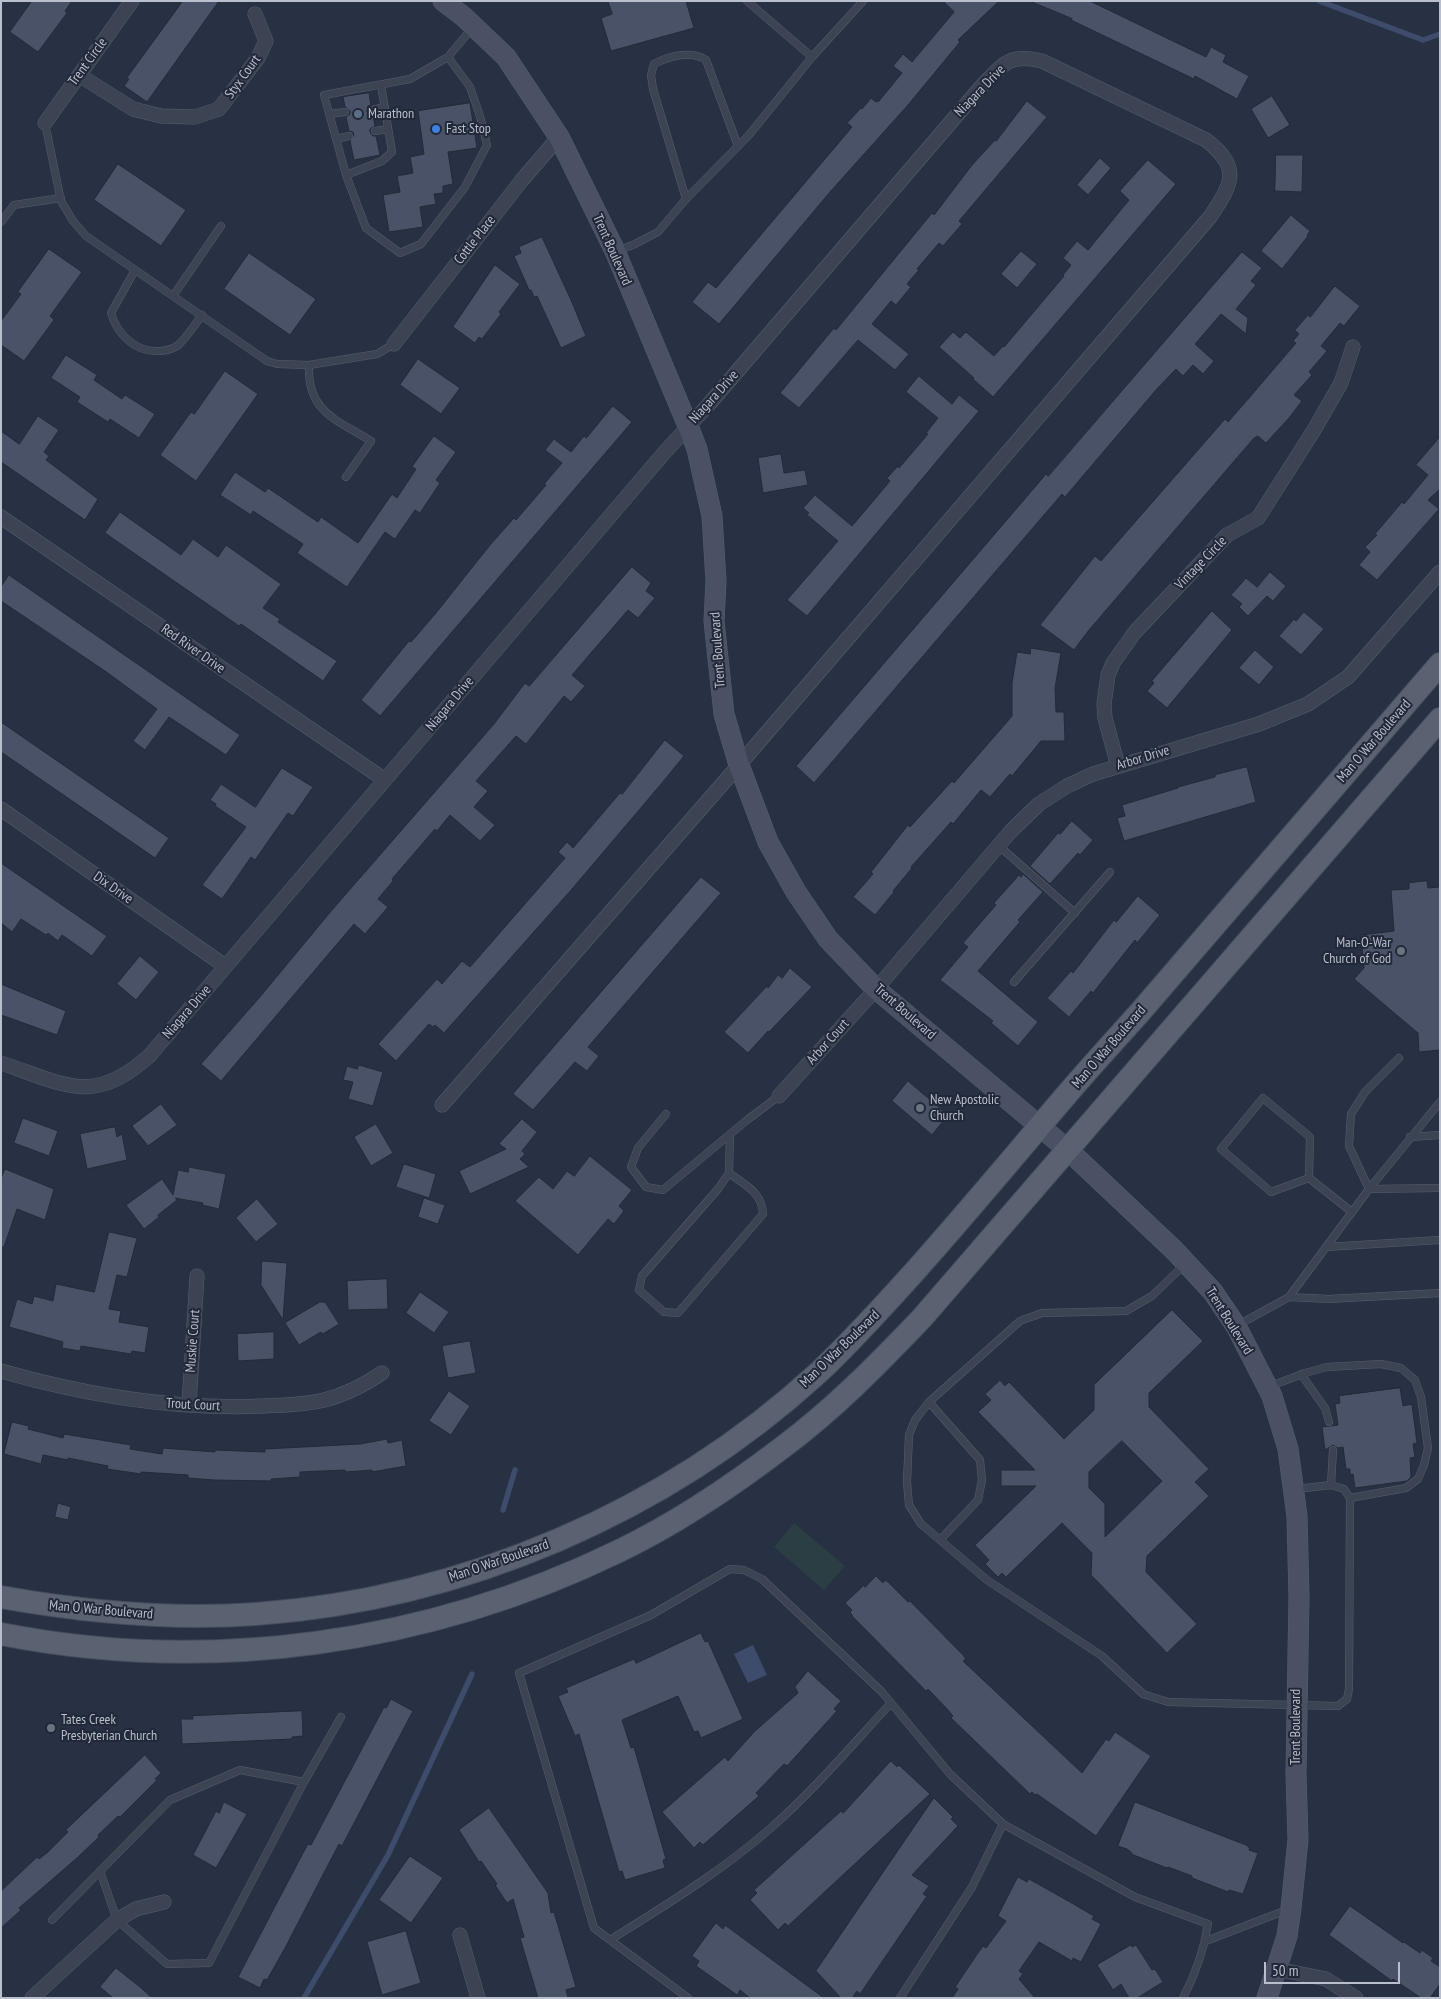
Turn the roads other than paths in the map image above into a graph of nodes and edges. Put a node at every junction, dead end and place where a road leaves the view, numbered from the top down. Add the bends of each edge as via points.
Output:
1 (132, 1) edge
2 (443, 1) edge
3 (748, 1) edge
4 (863, 1) edge
5 (255, 14) dead end
6 (474, 26) junction
7 (448, 57) junction
8 (812, 57) junction
9 (79, 75) junction
10 (381, 85) junction
11 (385, 107) junction
12 (372, 110) dead end
13 (345, 112) dead end
14 (329, 114) junction
15 (45, 123) joint
16 (388, 129) junction
17 (376, 131) dead end
18 (350, 136) dead end
19 (559, 137) junction
20 (336, 139) junction
21 (738, 146) junction
22 (346, 175) junction
23 (61, 198) junction
24 (686, 199) junction
25 (1, 222) edge
26 (221, 226) dead end
27 (615, 252) junction
28 (135, 270) junction
29 (173, 296) junction
30 (202, 315) junction
31 (394, 344) joint
32 (1353, 347) dead end
33 (309, 364) junction
34 (688, 426) junction
35 (346, 477) dead end
36 (1, 517) edge
37 (1440, 572) edge
38 (1440, 664) edge
39 (1440, 719) edge
40 (739, 765) junction
41 (1118, 766) junction
42 (385, 780) junction
43 (1, 809) edge
44 (998, 845) junction
45 (1110, 872) dead end
46 (1075, 912) junction
47 (225, 966) junction
48 (1014, 982) dead end
49 (876, 989) junction
50 (1399, 1058) dead end
51 (1, 1063) edge
52 (779, 1096) joint
53 (1440, 1102) edge
54 (442, 1105) dead end
55 (666, 1114) dead end
56 (1040, 1127) junction
57 (730, 1134) junction
58 (1440, 1135) edge
59 (1410, 1137) junction
60 (1068, 1150) junction
61 (728, 1173) junction
62 (1309, 1178) junction
63 (1440, 1188) edge
64 (1369, 1189) junction
65 (1352, 1212) junction
66 (1440, 1240) edge
67 (1326, 1247) junction
68 (1186, 1263) junction
69 (197, 1276) dead end
70 (1440, 1293) edge
71 (1289, 1297) junction
72 (1236, 1326) junction
73 (1, 1371) edge
74 (382, 1373) dead end
75 (1301, 1374) junction
76 (1268, 1388) junction
77 (929, 1402) junction
78 (189, 1405) junction
79 (1329, 1422) dead end
80 (1334, 1450) dead end
81 (1330, 1485) junction
82 (1293, 1489) junction
83 (1350, 1498) junction
84 (940, 1540) junction
85 (1, 1597) edge
86 (1, 1634) edge
87 (891, 1703) junction
88 (1296, 1705) junction
89 (340, 1717) dead end
90 (304, 1782) junction
91 (1003, 1824) junction
92 (100, 1871) junction
93 (164, 1902) dead end
94 (1291, 1908) junction
95 (52, 1920) dead end
96 (117, 1920) junction
97 (460, 1936) dead end
98 (610, 1940) junction
99 (1206, 1941) junction
100 (1277, 1969) junction
101 (39, 1995) edge
102 (478, 1998) edge
103 (688, 1998) edge
104 (900, 1998) edge
105 (1183, 1998) edge
106 (1267, 1998) edge
107 (1356, 1998) edge

1 - 9 street, Trent Circle
2 - 6 street, Trent Boulevard
3 - 8 lane
4 - 8 lane
5 - 9 street, Styx Court via 266,42 258,58 219,109 195,117 161,116 133,109
6 - 7 lane
6 - 19 street, Trent Boulevard via 506,57
7 - 10 lane via 410,79
7 - 22 lane via 470,87 487,145 465,186 421,244 400,253 366,228
8 - 21 lane
9 - 15 street, Trent Circle
10 - 11 lane
10 - 14 lane via 324,95
11 - 12 lane
11 - 16 lane
13 - 14 lane
14 - 20 lane
15 - 23 lane
16 - 17 lane
16 - 22 lane via 392,152 382,160
18 - 20 lane
19 - 27 street, Trent Boulevard
19 - 31 street, Cottle Place
20 - 22 lane
21 - 24 lane
21 - 24 lane via 706,60 698,55 686,55 654,64 653,89
23 - 25 lane via 14,205
23 - 28 lane via 73,221 86,236
24 - 27 lane via 658,232
26 - 29 lane
27 - 34 street, Trent Boulevard
28 - 29 lane
28 - 30 lane via 111,313 114,326 132,344 149,352 177,346
29 - 30 lane
30 - 33 lane via 268,361
31 - 33 lane via 378,354
32 - 41 street, Vintage Circle via 1340,383 1314,430 1258,518 1226,535 1135,632 1113,662 1104,704
33 - 35 lane via 309,384 316,402 370,441
34 - 40 street, Trent Boulevard via 697,450 712,516 718,667 724,714
34 - 40 street, Niagara Drive via 981,87 1013,59 1042,61 1206,140 1228,162 1230,177 1225,194 1210,217
34 - 42 street, Niagara Drive
36 - 42 street, Red River Drive
37 - 41 street, Arbor Drive via 1348,677 1308,704 1259,724
38 - 56 main road, Man O War Boulevard
39 - 60 main road
40 - 49 street, Trent Boulevard via 768,842 796,892 828,939
40 - 54 street, Niagara Drive
41 - 44 street, Arbor Drive via 1067,786 1039,804
42 - 47 street, Niagara Drive
43 - 47 street, Dix Drive
44 - 46 lane
44 - 49 street, Arbor Drive
45 - 46 lane
46 - 48 lane
47 - 51 street, Niagara Drive via 150,1055 123,1076 79,1088
49 - 52 street, Arbor Court
49 - 56 street, Trent Boulevard
50 - 64 lane via 1365,1092 1350,1114 1349,1146
52 - 57 lane
53 - 59 lane
55 - 57 lane via 638,1148 631,1167 646,1187 663,1190
56 - 60 street, Trent Boulevard
56 - 85 main road, Man O War Boulevard via 886,1304 818,1373 714,1455 657,1490 566,1537 519,1557 413,1590 349,1603 259,1614 140,1614 48,1606
57 - 61 lane
58 - 59 lane
59 - 64 lane
60 - 68 street, Trent Boulevard
60 - 86 main road via 922,1318 821,1417 688,1513 576,1571 521,1593 431,1622 292,1647 204,1652 134,1650 81,1647
61 - 61 lane via 718,1189 642,1276 639,1290 664,1312 678,1313 763,1214 757,1193
62 - 62 lane via 1310,1137 1263,1098 1221,1149 1272,1192
62 - 65 lane
63 - 64 lane
64 - 65 lane
65 - 67 lane
66 - 67 lane
67 - 71 lane
68 - 72 street, Trent Boulevard via 1213,1292
68 - 77 lane via 1152,1296 1126,1311 1042,1313 1020,1321
69 - 78 street, Muskie Court
70 - 71 lane via 1329,1300
71 - 72 lane
72 - 76 street, Trent Boulevard
73 - 78 street, Trout Court via 95,1395
74 - 78 street, Trout Court via 338,1396 303,1404
75 - 76 lane
75 - 79 lane via 1325,1408
75 - 83 lane via 1327,1367 1381,1364 1401,1368 1415,1380 1421,1397 1428,1448 1418,1479 1406,1488
76 - 82 street, Trent Boulevard via 1288,1449
77 - 84 lane via 915,1420 909,1435 907,1482 909,1505 921,1524
77 - 84 lane via 980,1460 982,1480 978,1500
80 - 81 lane
81 - 82 lane
81 - 83 lane via 1344,1489
82 - 88 street, Trent Boulevard via 1297,1516
83 - 88 lane via 1347,1699 1338,1706
84 - 88 lane via 987,1580 1102,1656 1143,1694 1168,1702
87 - 91 lane via 950,1774
87 - 98 lane via 810,1792 772,1828 710,1876
87 - 98 lane via 762,1578 744,1570 730,1569 651,1615 519,1673 594,1928
88 - 94 street, Trent Boulevard via 1298,1840
89 - 90 lane
90 - 92 lane via 240,1770 179,1796 170,1800
90 - 96 lane via 209,1964 167,1964
91 - 99 lane via 1135,1897 1208,1924
91 - 104 lane via 972,1887
92 - 95 lane
92 - 96 lane
93 - 96 street via 136,1909
94 - 99 lane
94 - 100 street, Trent Boulevard
96 - 101 street
97 - 102 street
98 - 103 lane
99 - 105 lane
100 - 106 street, Trent Boulevard
100 - 107 street via 1326,1979

